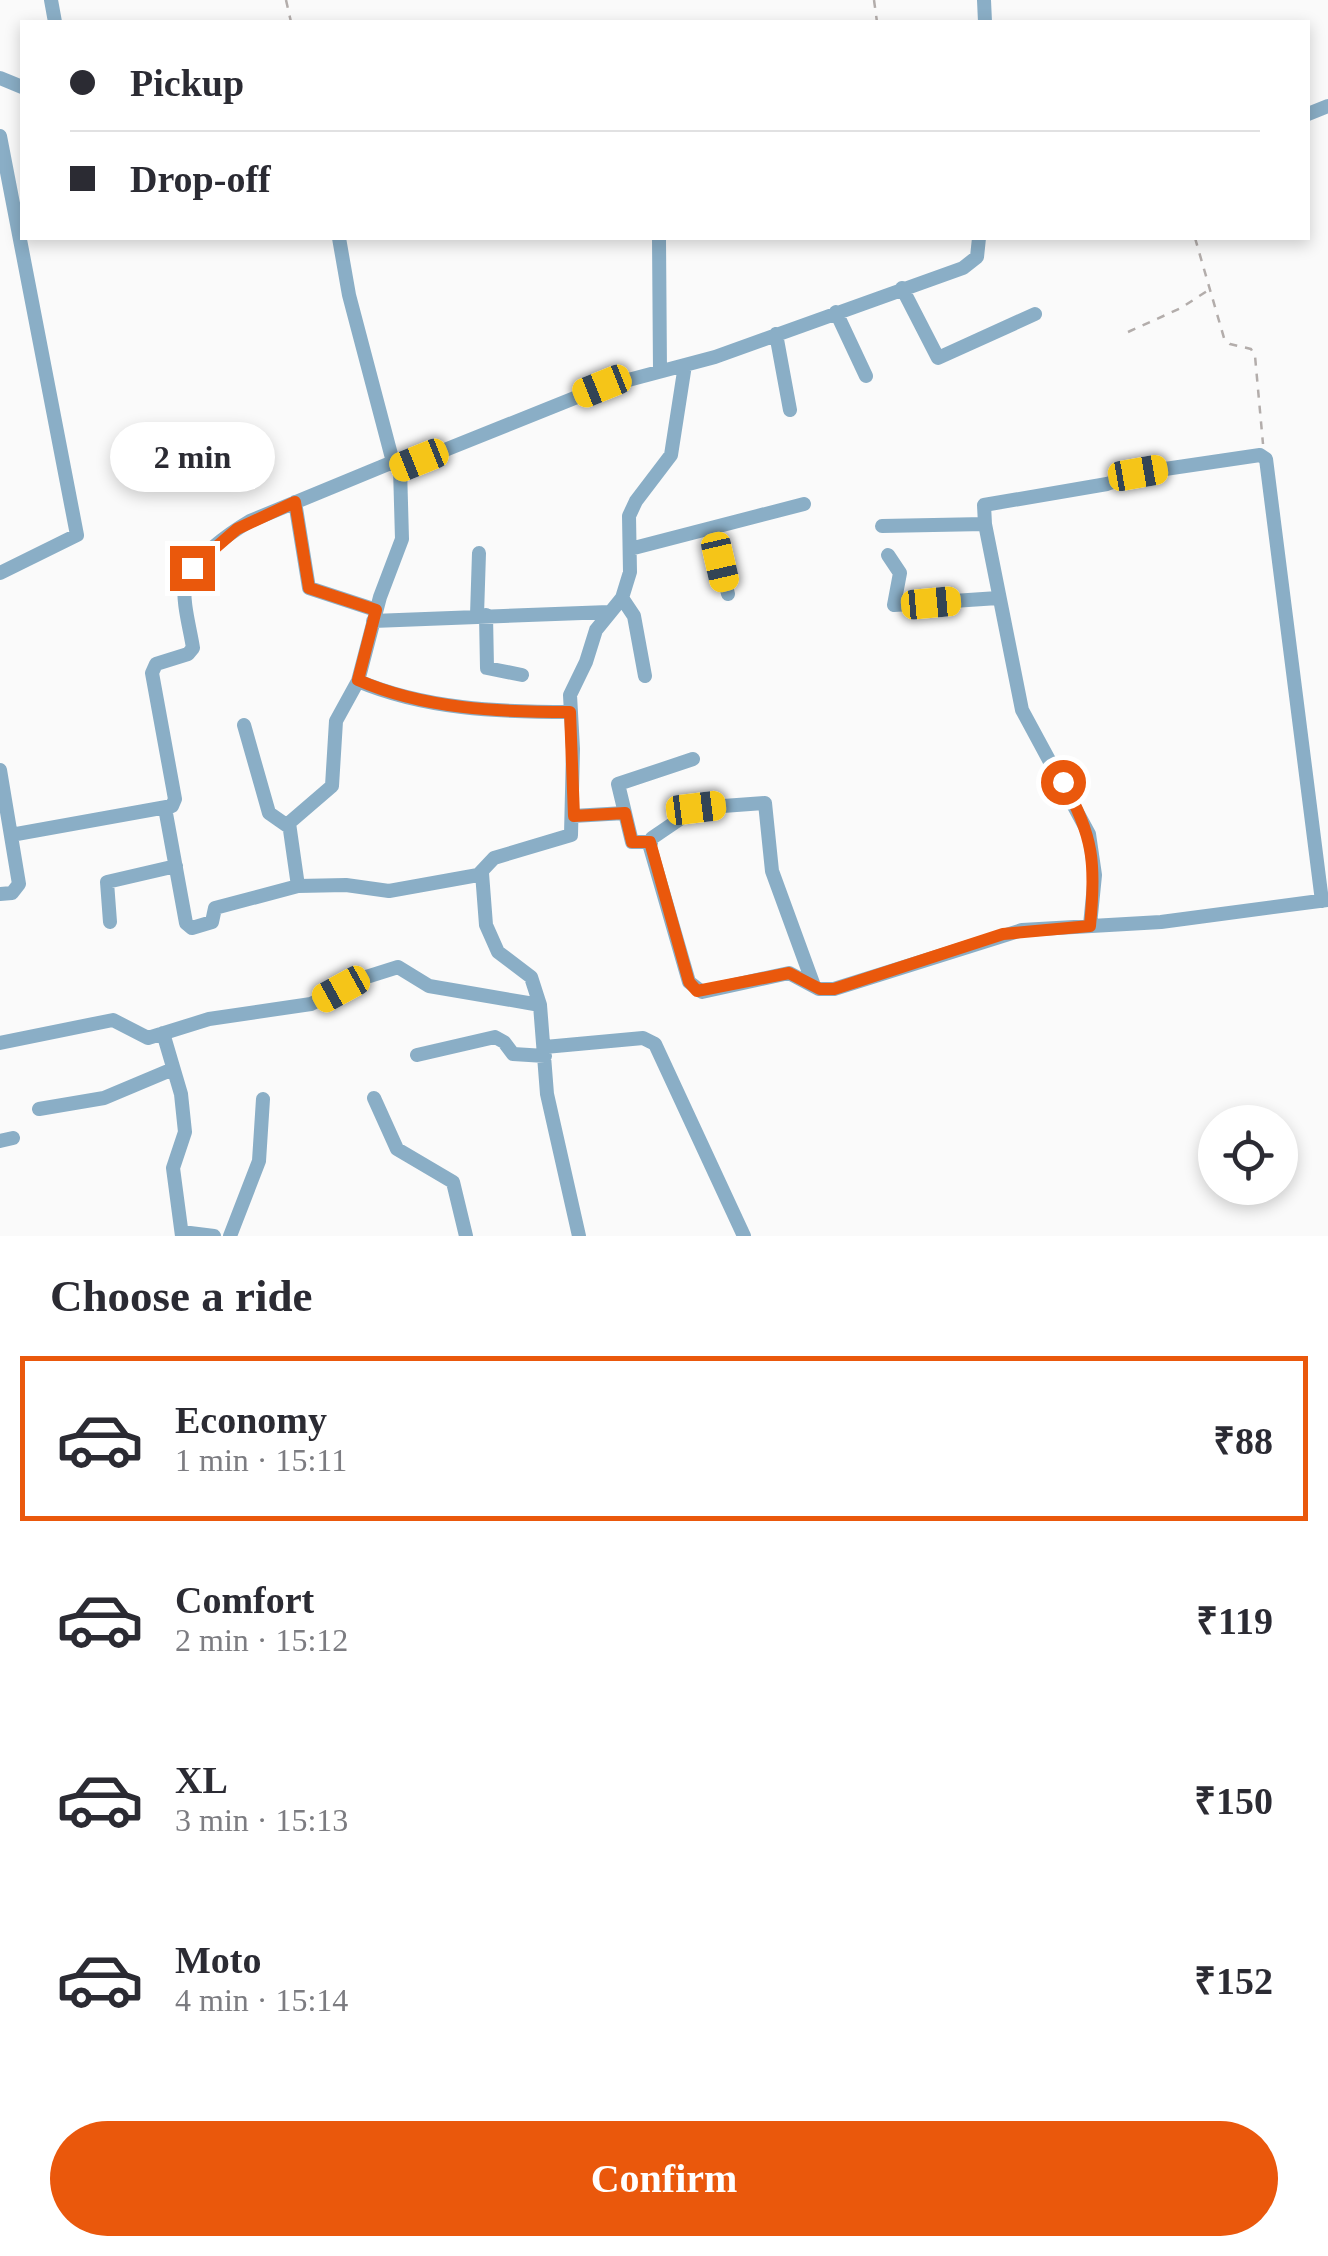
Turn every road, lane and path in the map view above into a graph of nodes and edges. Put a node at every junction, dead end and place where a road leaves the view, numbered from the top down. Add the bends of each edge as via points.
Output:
1 (0, 136) edge
2 (339, 240) edge
3 (659, 240) edge
4 (978, 240) edge
5 (1196, 240) edge
6 (902, 288) junction
7 (1209, 289) junction
8 (836, 312) junction
9 (1034, 314) dead end
10 (1128, 332) dead end
11 (776, 334) junction
12 (685, 365) junction
13 (660, 372) junction
14 (866, 376) dead end
15 (790, 410) dead end
16 (1264, 456) junction
17 (396, 465) junction
18 (295, 502) junction
19 (804, 504) dead end
20 (985, 524) junction
21 (882, 526) dead end
22 (713, 530) junction
23 (630, 549) junction
24 (479, 553) dead end
25 (888, 554) dead end
26 (0, 573) edge
27 (728, 594) dead end
28 (622, 598) junction
29 (998, 598) junction
30 (610, 612) junction
31 (375, 615) junction
32 (482, 615) junction
33 (522, 675) dead end
34 (645, 676) dead end
35 (358, 680) junction
36 (570, 712) junction
37 (244, 725) dead end
38 (693, 759) dead end
39 (0, 770) edge
40 (165, 808) junction
41 (625, 813) junction
42 (574, 816) junction
43 (289, 827) junction
44 (12, 835) junction
45 (650, 842) junction
46 (176, 866) junction
47 (482, 873) junction
48 (298, 886) junction
49 (0, 894) edge
50 (1325, 901) edge
51 (110, 922) dead end
52 (1090, 926) junction
53 (814, 986) junction
54 (540, 1005) junction
55 (163, 1033) junction
56 (0, 1043) edge
57 (545, 1052) junction
58 (416, 1055) dead end
59 (173, 1069) junction
60 (374, 1098) dead end
61 (263, 1099) dead end
62 (39, 1109) dead end
63 (182, 1234) edge
64 (214, 1236) edge
65 (230, 1236) edge
66 (466, 1236) edge
67 (579, 1236) edge
68 (744, 1236) edge

1 - 26 street via 76,535
2 - 17 street
3 - 13 street
4 - 6 street via 971,264
5 - 7 path
6 - 8 street
6 - 9 street via 938,358
7 - 10 path
7 - 16 path via 1226,342 1255,356
8 - 11 street
8 - 14 street
11 - 12 street
11 - 15 street
12 - 13 street
12 - 23 street via 674,446 632,507
13 - 17 street via 602,386
16 - 20 street via 990,501 984,505
16 - 50 street
17 - 18 street
17 - 31 street via 402,540
18 - 31 street via 309,588
18 - 40 street via 228,535 186,578 193,648 152,672 176,799
19 - 22 street
20 - 21 street
20 - 29 street
22 - 23 street
22 - 27 street
23 - 28 street
24 - 32 street
25 - 29 street via 900,573 894,605
28 - 30 street
28 - 34 street via 634,616
29 - 52 street via 1022,710 1089,834 1095,875
30 - 32 street
30 - 36 street via 592,637
31 - 32 street
31 - 35 street
32 - 33 street via 487,668
35 - 36 street via 414,701
35 - 43 street via 336,722 330,790 291,818
36 - 42 street
37 - 43 street via 269,813
38 - 41 street via 620,782
39 - 44 street
40 - 44 street
40 - 46 street
41 - 42 street
41 - 45 street via 632,842
42 - 47 street via 568,838 494,858
43 - 48 street
44 - 49 street via 18,884
45 - 53 street via 692,988 709,991 789,973
45 - 53 street via 692,810 765,802 772,871
46 - 48 street via 192,928 212,922 215,908
46 - 51 street via 107,882
47 - 48 street via 389,891
47 - 54 street via 486,926 498,952 531,977
50 - 52 street
52 - 53 street via 1003,934 834,989
54 - 55 street via 429,986 398,967 311,1004 208,1019
54 - 57 street
55 - 56 street via 144,1038 113,1020
55 - 59 street
57 - 58 street via 513,1054 495,1038
57 - 67 street via 552,1120
57 - 68 street via 643,1038 655,1044
59 - 62 street via 104,1098
59 - 63 street via 184,1132 173,1168
60 - 66 street via 397,1149 452,1182
61 - 65 street via 259,1161
63 - 64 street

